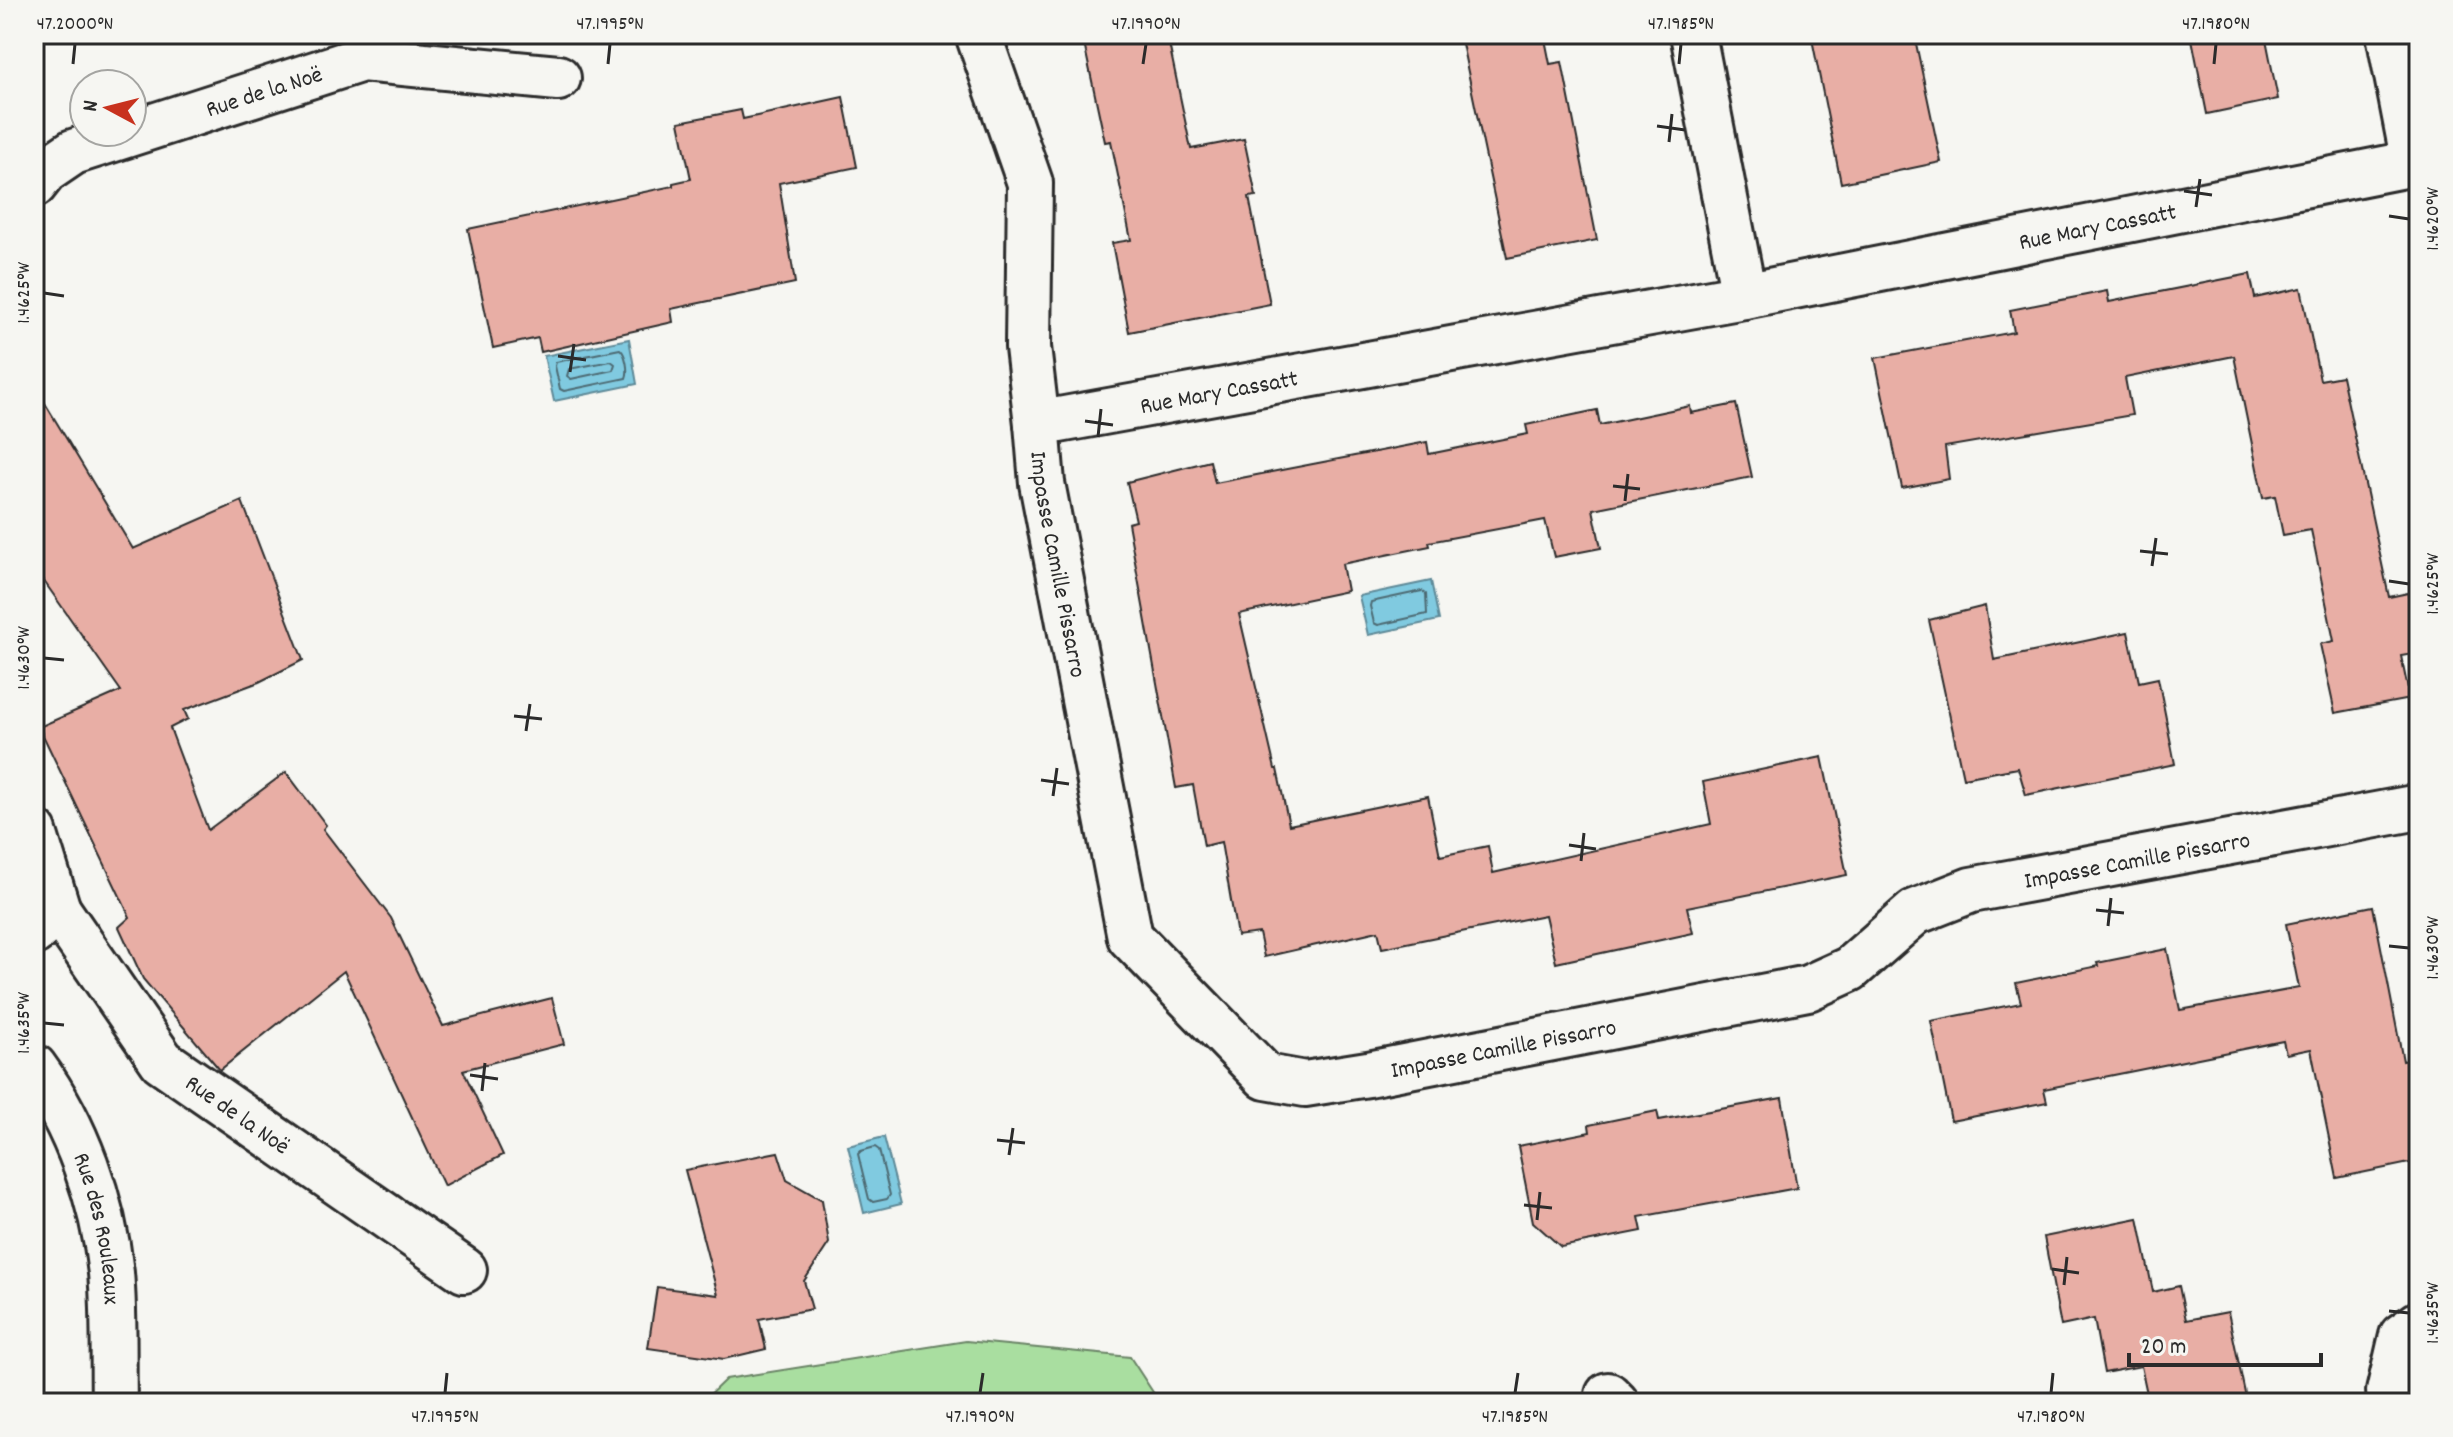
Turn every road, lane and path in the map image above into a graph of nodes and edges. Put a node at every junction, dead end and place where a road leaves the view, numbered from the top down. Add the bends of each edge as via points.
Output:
1 (978, 34) edge
2 (1693, 34) edge
3 (2389, 34) edge
4 (558, 78) dead end
5 (2416, 176) edge
6 (34, 185) edge
7 (1744, 296) junction
8 (1037, 424) junction
9 (2419, 807) edge
10 (34, 832) edge
11 (46, 921) edge
12 (34, 1067) edge
13 (464, 1270) dead end
14 (2419, 1324) edge
15 (114, 1403) edge
16 (2391, 1403) edge

1 - 8 street via 1030,183 1028,347
2 - 7 street
3 - 5 street, Rue Mary Cassatt
4 - 6 street, Rue de la Noë via 362,59 73,152
5 - 7 street, Rue Mary Cassatt
7 - 8 street, Rue Mary Cassatt
8 - 9 street, Impasse Camille Pissarro via 1042,483 1130,937 1266,1077 1305,1084 1330,1080 1808,988 1850,969 1915,912 1971,890
10 - 11 street, Rue de la Noë
11 - 13 street, Rue de la Noë via 162,1061
12 - 15 street, Rue des Rouleaux via 50,1088 92,1179 111,1273
14 - 16 street via 2402,1336

